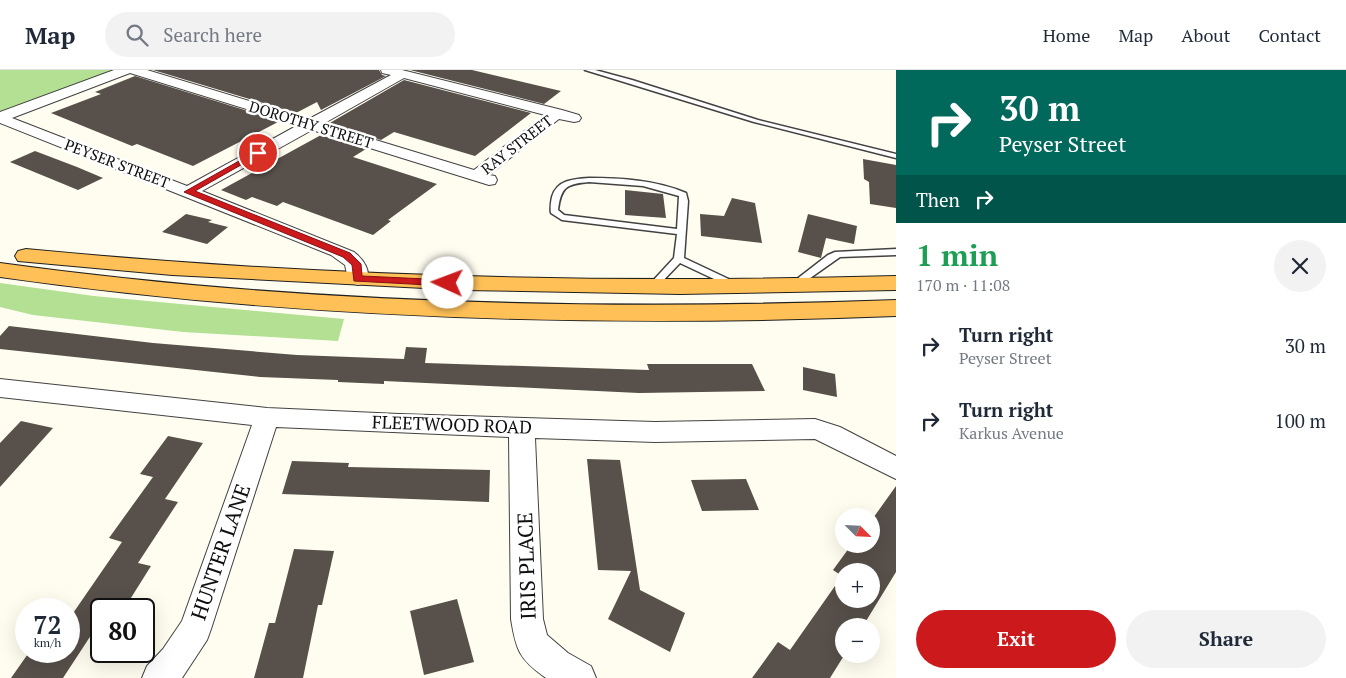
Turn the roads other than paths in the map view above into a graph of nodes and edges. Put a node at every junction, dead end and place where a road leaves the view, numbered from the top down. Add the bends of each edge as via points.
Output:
1 (126, 70) edge
2 (134, 70) edge
3 (386, 70) edge
4 (588, 70) edge
5 (402, 74) junction
6 (557, 113) junction
7 (0, 117) edge
8 (574, 118) dead end
9 (310, 124) junction
10 (896, 156) edge
11 (483, 178) joint
12 (188, 192) junction
13 (681, 232) junction
14 (0, 252) edge
15 (896, 252) edge
16 (679, 259) junction
17 (0, 270) edge
18 (358, 279) junction
19 (896, 283) edge
20 (738, 286) junction
21 (793, 286) junction
22 (652, 287) junction
23 (896, 308) edge
24 (0, 388) edge
25 (267, 417) junction
26 (522, 428) junction
27 (896, 468) edge
28 (159, 678) edge
29 (579, 678) edge

1 - 7 street
2 - 9 street, DOROTHY STREET
3 - 5 street
4 - 10 lane via 744,118
5 - 6 street
5 - 9 street
6 - 8 street
6 - 11 street, RAY STREET
7 - 12 street, PEYSER STREET
9 - 11 street, DOROTHY STREET
9 - 12 street
12 - 18 street, PEYSER STREET via 347,255 356,264
13 - 13 lane via 684,201 683,195 676,190 594,180 565,184 558,191 554,211 562,217
13 - 16 lane
14 - 18 highway via 153,267
15 - 21 lane via 838,254
16 - 20 lane
16 - 22 lane
17 - 23 highway via 195,292 424,308 651,312
18 - 22 highway
19 - 21 highway
20 - 21 highway
20 - 22 highway
24 - 25 street, FLEETWOOD ROAD
25 - 26 street, FLEETWOOD ROAD
25 - 28 street, HUNTER LANE via 195,629 175,661
26 - 27 street, FLEETWOOD ROAD via 655,432 814,429 831,434
26 - 29 street, IRIS PLACE via 527,619 532,644 556,666

